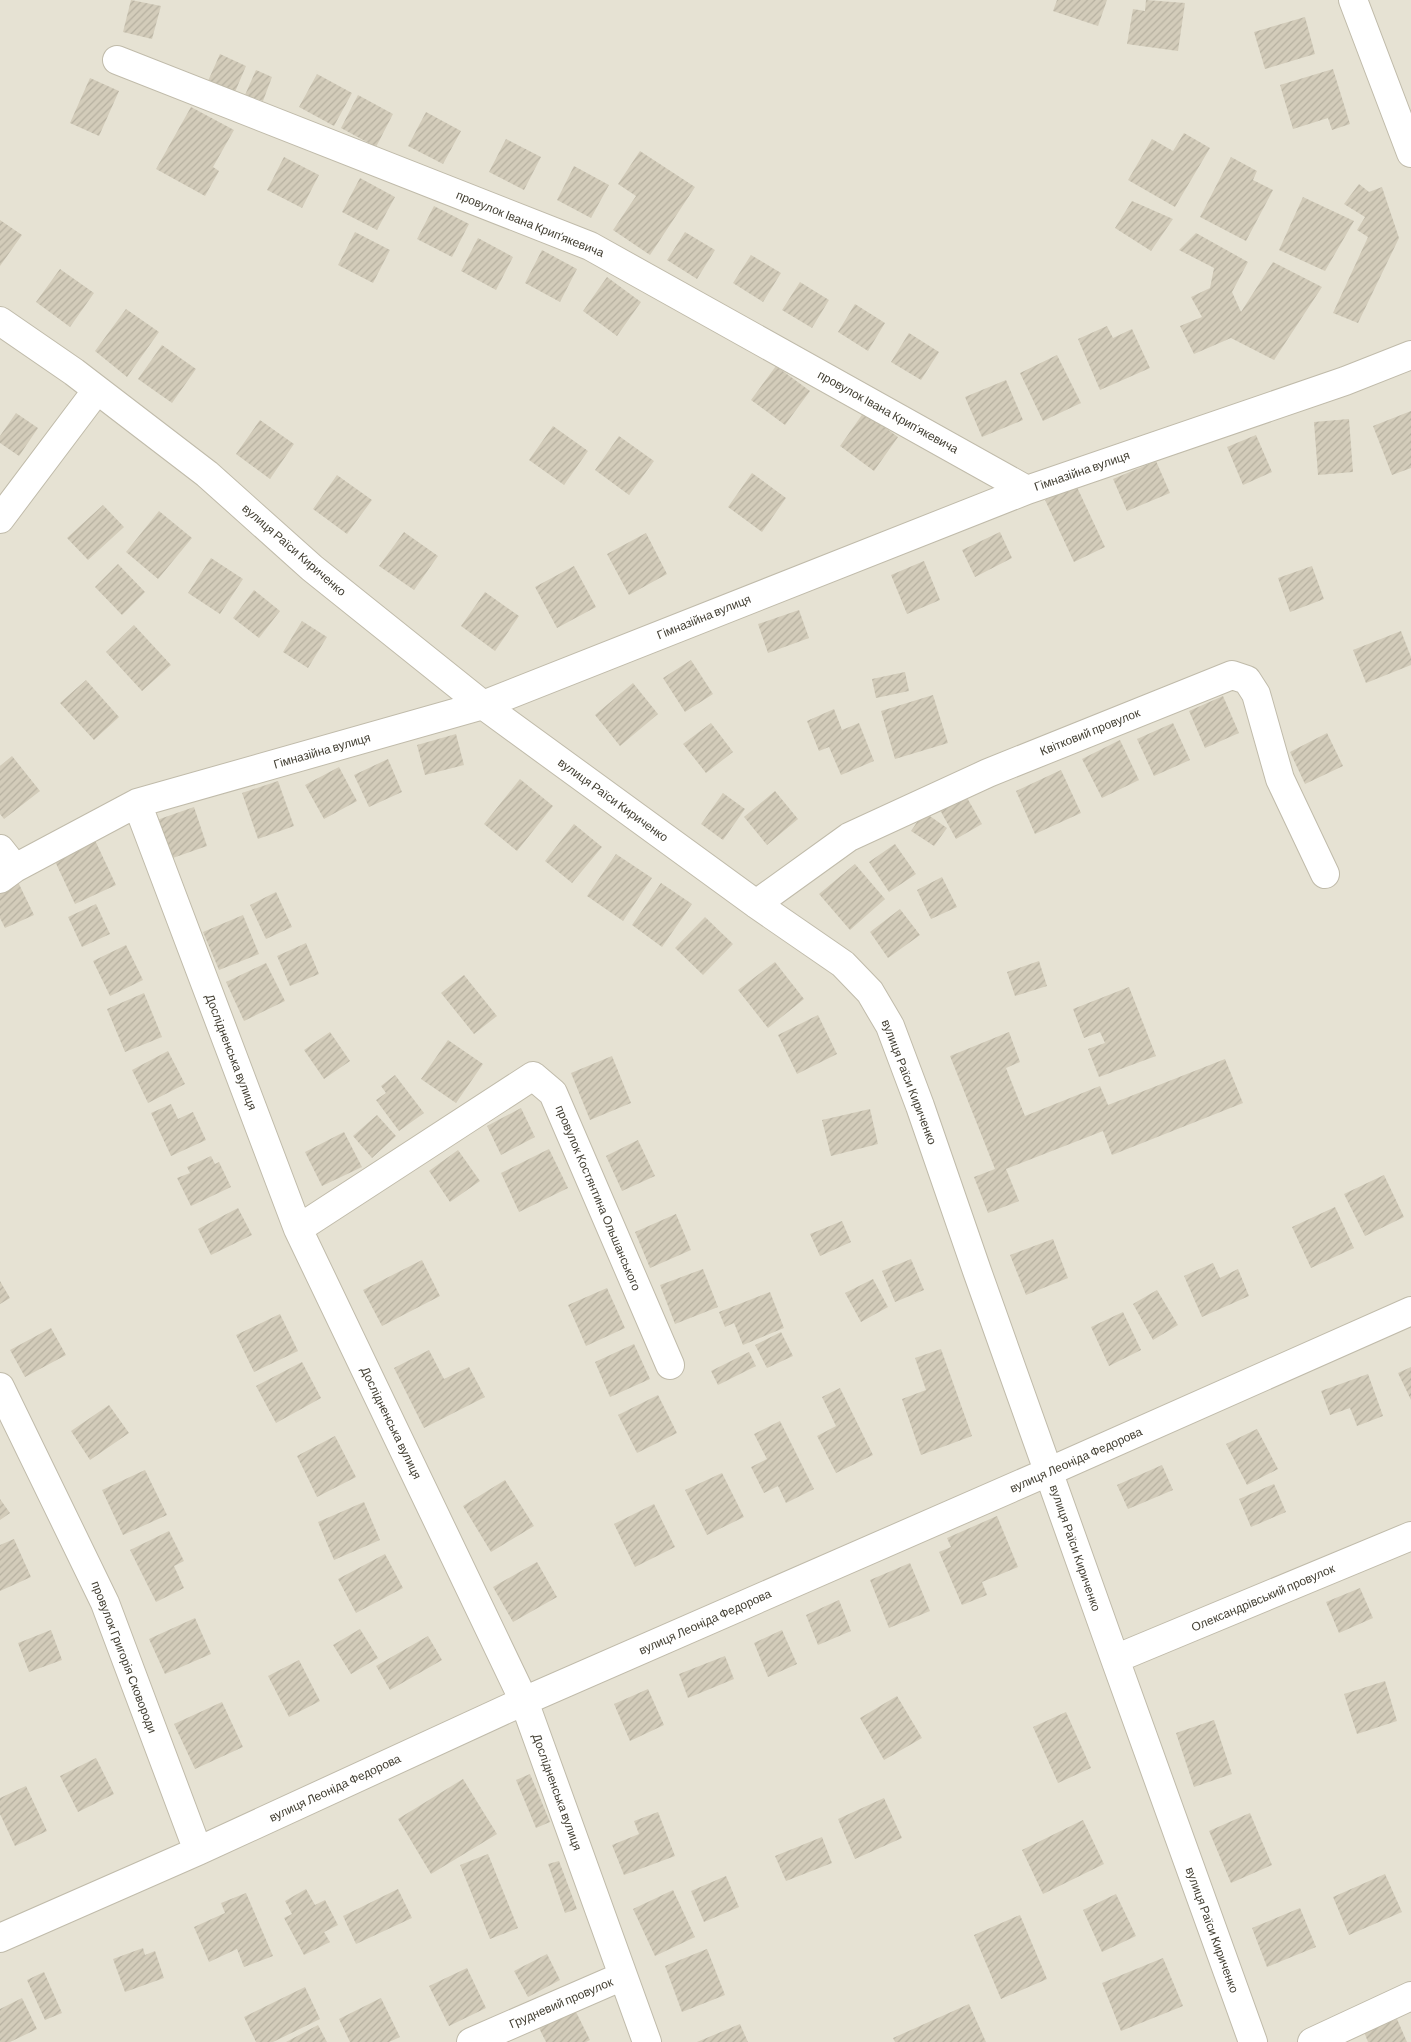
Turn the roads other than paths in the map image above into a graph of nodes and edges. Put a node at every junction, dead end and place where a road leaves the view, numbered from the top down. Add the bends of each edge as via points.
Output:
1 (1353, 0) edge
2 (117, 60) dead end
3 (1411, 153) edge
4 (0, 321) edge
5 (1411, 355) edge
6 (97, 390) junction
7 (1027, 490) junction
8 (0, 519) edge
9 (483, 705) junction
10 (137, 803) junction
11 (5, 866) edge
12 (1325, 874) dead end
13 (756, 904) junction
14 (298, 1229) junction
15 (1411, 1311) edge
16 (670, 1365) dead end
17 (0, 1386) edge
18 (1048, 1472) junction
19 (1411, 1536) edge
20 (1114, 1659) junction
21 (524, 1701) junction
22 (198, 1851) junction
23 (0, 1938) edge
24 (623, 1976) junction
25 (1411, 1996) edge
26 (471, 2042) edge
27 (647, 2042) edge
28 (1253, 2042) edge
29 (1312, 2042) edge

1 - 3 street
2 - 7 street, провулок Івана Крипʼякевича via 590,246
4 - 6 street, вулиця Раїси Кириченко
5 - 7 street, Гімназійна вулиця via 1345,381
6 - 8 street
6 - 9 street, вулиця Раїси Кириченко via 207,474 312,568
7 - 9 street, Гімназійна вулиця
9 - 10 street, Гімназійна вулиця
9 - 13 street, вулиця Раїси Кириченко
10 - 11 street, Гімназійна вулиця
10 - 14 street, Дослідненська вулиця
12 - 13 street, Квітковий провулок via 1280,779 1256,694 1247,680 1232,675 988,773 849,838
13 - 18 street, вулиця Раїси Кириченко via 843,964 870,992 890,1026
14 - 16 street, провулок Костянтина Ольшанського via 533,1076 553,1093
14 - 21 street, Дослідненська вулиця
15 - 18 street, вулиця Леоніда Федорова
17 - 22 street, провулок Григорія Сковороди via 105,1602
18 - 20 street, вулиця Раїси Кириченко
18 - 21 street, вулиця Леоніда Федорова
19 - 20 street, Олександрівський провулок
20 - 28 street, вулиця Раїси Кириченко
21 - 22 street, вулиця Леоніда Федорова
21 - 24 street, Дослідненська вулиця
22 - 23 street, вулиця Леоніда Федорова
24 - 26 street, Грудневий провулок
24 - 27 street, Дослідненська вулиця
25 - 29 street

